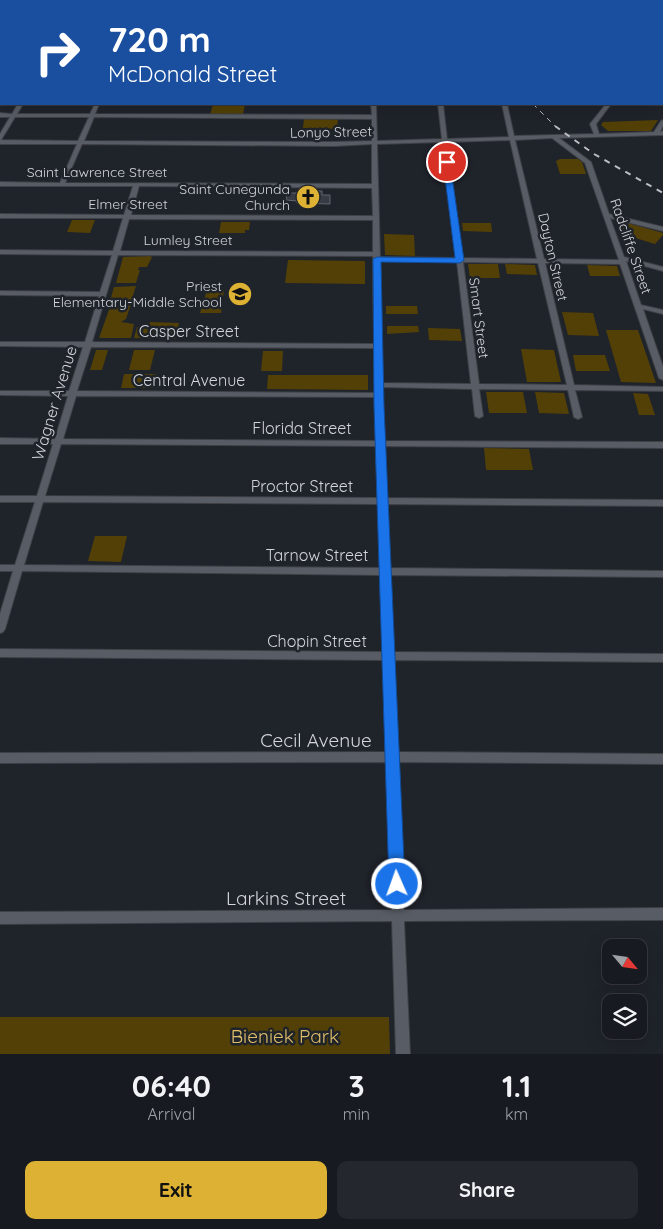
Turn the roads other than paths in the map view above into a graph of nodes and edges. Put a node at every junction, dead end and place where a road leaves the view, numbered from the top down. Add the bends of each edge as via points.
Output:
1 (19, 105) edge
2 (96, 105) edge
3 (374, 105) edge
4 (440, 105) edge
5 (504, 105) edge
6 (607, 105) edge
7 (0, 115) edge
8 (13, 115) junction
9 (91, 116) junction
10 (374, 117) junction
11 (663, 122) edge
12 (656, 133) junction
13 (663, 133) edge
14 (597, 135) junction
15 (554, 137) junction
16 (513, 140) junction
17 (0, 141) edge
18 (445, 142) junction
19 (79, 143) junction
20 (375, 143) junction
21 (0, 184) edge
22 (62, 184) junction
23 (137, 184) junction
24 (375, 186) junction
25 (607, 215) junction
26 (0, 216) edge
27 (127, 217) junction
28 (376, 218) junction
29 (663, 229) edge
30 (0, 252) edge
31 (116, 253) junction
32 (377, 257) junction
33 (460, 260) junction
34 (623, 260) junction
35 (542, 261) junction
36 (663, 269) edge
37 (0, 293) edge
38 (103, 294) junction
39 (638, 306) junction
40 (663, 312) edge
41 (0, 344) edge
42 (88, 344) junction
43 (378, 346) junction
44 (662, 375) edge
45 (476, 386) junction
46 (572, 388) junction
47 (663, 389) edge
48 (378, 390) junction
49 (0, 393) edge
50 (73, 393) junction
51 (479, 416) dead end
52 (578, 417) dead end
53 (0, 440) edge
54 (58, 441) junction
55 (380, 443) junction
56 (663, 445) edge
57 (0, 499) edge
58 (40, 499) junction
59 (382, 501) junction
60 (663, 503) edge
61 (0, 568) edge
62 (19, 568) junction
63 (385, 571) junction
64 (663, 574) edge
65 (0, 630) edge
66 (0, 653) edge
67 (388, 656) junction
68 (663, 658) edge
69 (392, 757) junction
70 (0, 758) edge
71 (663, 759) edge
72 (663, 914) edge
73 (398, 916) junction
74 (0, 918) edge
75 (403, 1054) edge

1 - 8 street
2 - 9 street
3 - 10 street
4 - 18 street, Smart Street
5 - 16 street, Dayton Street
6 - 14 street via 593,124
7 - 8 street
8 - 9 street
8 - 17 street
9 - 10 street
9 - 19 street
10 - 20 street
11 - 12 street
12 - 13 street, Lonyo Street
12 - 14 street, Lonyo Street
14 - 15 street, Lonyo Street
15 - 16 street, Lonyo Street
15 - 25 street, Radcliffe Street via 588,162
16 - 18 street, Lonyo Street
16 - 35 street, Dayton Street
17 - 19 street, Lonyo Street
18 - 20 street, Lonyo Street
18 - 33 street, Smart Street
19 - 20 street, Lonyo Street
19 - 22 street
20 - 24 street
21 - 22 street, Saint Lawrence Street
22 - 23 street, Saint Lawrence Street
23 - 24 street, Saint Lawrence Street
23 - 27 street, Wagner Avenue
24 - 28 street
25 - 29 street
25 - 34 street, Radcliffe Street
26 - 27 street, Elmer Street
27 - 28 street, Elmer Street
27 - 31 street, Wagner Avenue
28 - 32 street
30 - 31 street, Lumley Street
31 - 32 street, Lumley Street
31 - 38 street, Wagner Avenue
32 - 33 street, Lumley Street
32 - 43 street
33 - 35 street, Lumley Street
33 - 45 street, Smart Street
34 - 35 street, Lumley Street
34 - 36 street
34 - 39 street, Radcliffe Street
35 - 46 street, Dayton Street
37 - 38 street
38 - 42 street, Wagner Avenue
39 - 40 street
39 - 44 street, Radcliffe Street
41 - 42 street, Casper Street
42 - 43 street, Casper Street
42 - 50 street, Wagner Avenue
43 - 48 street
45 - 46 street, Central Avenue
45 - 48 street, Central Avenue
45 - 51 street, Smart Street
46 - 47 street, Central Avenue
46 - 52 street, Dayton Street
48 - 50 street, Central Avenue
48 - 55 street
49 - 50 street, Central Avenue
50 - 54 street, Wagner Avenue
53 - 54 street, Florida Street
54 - 55 street, Florida Street
54 - 58 street, Wagner Avenue
55 - 56 street, Florida Street
55 - 59 street
57 - 58 street, Proctor Street
58 - 59 street, Proctor Street
58 - 62 street, Wagner Avenue
59 - 60 street, Proctor Street
59 - 63 street
61 - 62 street, Tarnow Street
62 - 63 street, Tarnow Street
62 - 65 street, Wagner Avenue
63 - 64 street, Tarnow Street
63 - 67 street
66 - 67 street, Chopin Street
67 - 68 street, Chopin Street
67 - 69 street
69 - 70 street, Cecil Avenue
69 - 71 street, Cecil Avenue
69 - 73 street
72 - 73 street, Larkins Street
73 - 74 street, Larkins Street
73 - 75 street

